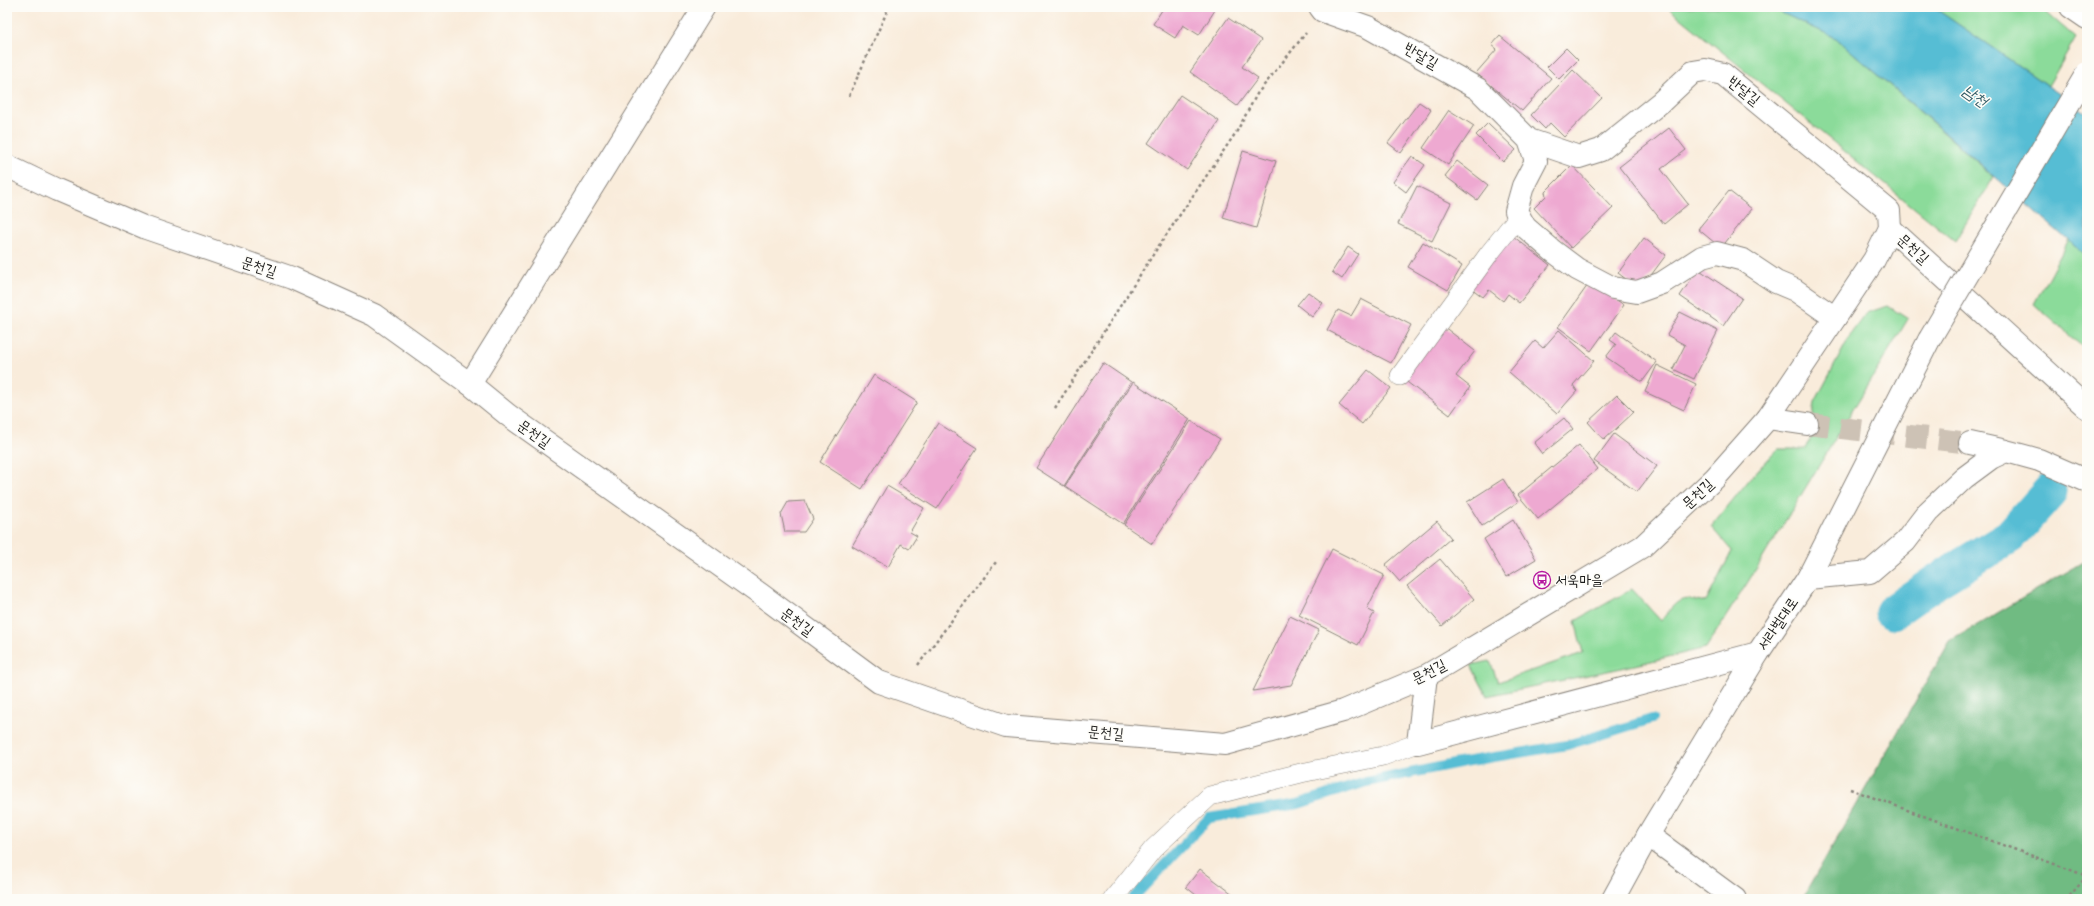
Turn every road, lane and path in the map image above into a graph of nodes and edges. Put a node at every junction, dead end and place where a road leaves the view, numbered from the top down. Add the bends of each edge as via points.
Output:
1 (704, 7) edge
2 (889, 7) edge
3 (2071, 7) edge
4 (1322, 9) edge
5 (2087, 18) edge
6 (2087, 73) edge
7 (849, 96) dead end
8 (1529, 140) junction
9 (7, 166) edge
10 (1519, 216) junction
11 (1890, 228) junction
12 (1835, 318) junction
13 (1400, 376) dead end
14 (470, 384) junction
15 (1055, 408) dead end
16 (2087, 408) edge
17 (1768, 418) junction
18 (1807, 424) tunnel mouth
19 (1970, 443) tunnel mouth
20 (2006, 451) junction
21 (2087, 481) edge
22 (996, 562) dead end
23 (1808, 578) junction
24 (1758, 654) junction
25 (1426, 676) junction
26 (899, 689) junction
27 (1418, 744) junction
28 (1850, 789) dead end
29 (1648, 835) junction
30 (1113, 899) edge
31 (1613, 899) edge
32 (1735, 899) edge
33 (2067, 899) edge

1 - 14 street
2 - 7 path
3 - 5 street
4 - 8 street, 반달길 via 1368,27 1478,89
4 - 15 path via 1257,94 1237,131 1156,250
6 - 23 street, 서라벌대로, bridge via 1928,340
8 - 10 street, 반달길 via 1536,160 1523,186 1516,211
8 - 11 street, 반달길 via 1580,156 1601,150 1661,102 1693,72 1705,70 1723,74 1889,211
9 - 14 street, 문천길 via 146,228 292,278 374,315
10 - 12 street via 1525,227 1553,251 1577,269 1613,288 1637,292 1662,283 1702,257 1717,253 1743,260 1776,282 1795,290
10 - 13 lane
11 - 12 street, 문천길 via 1874,260
11 - 16 street, 문천길
12 - 17 street, 문천길
14 - 26 street, 문천길 via 508,415 879,682
17 - 18 street
17 - 25 street, 문천길 via 1715,478 1643,546
19 - 20 street
20 - 21 street via 2039,460
20 - 23 street via 1964,478 1928,512 1905,542 1870,572
22 - 26 path
23 - 24 street, 서라벌대로
24 - 27 street
24 - 29 street, 서라벌대로
25 - 26 street, 문천길 via 1343,711 1225,744 1006,726
25 - 27 street
27 - 30 lane via 1383,756 1210,796 1153,849
28 - 33 path via 2087,876
29 - 31 street, 서라벌대로
29 - 32 street

